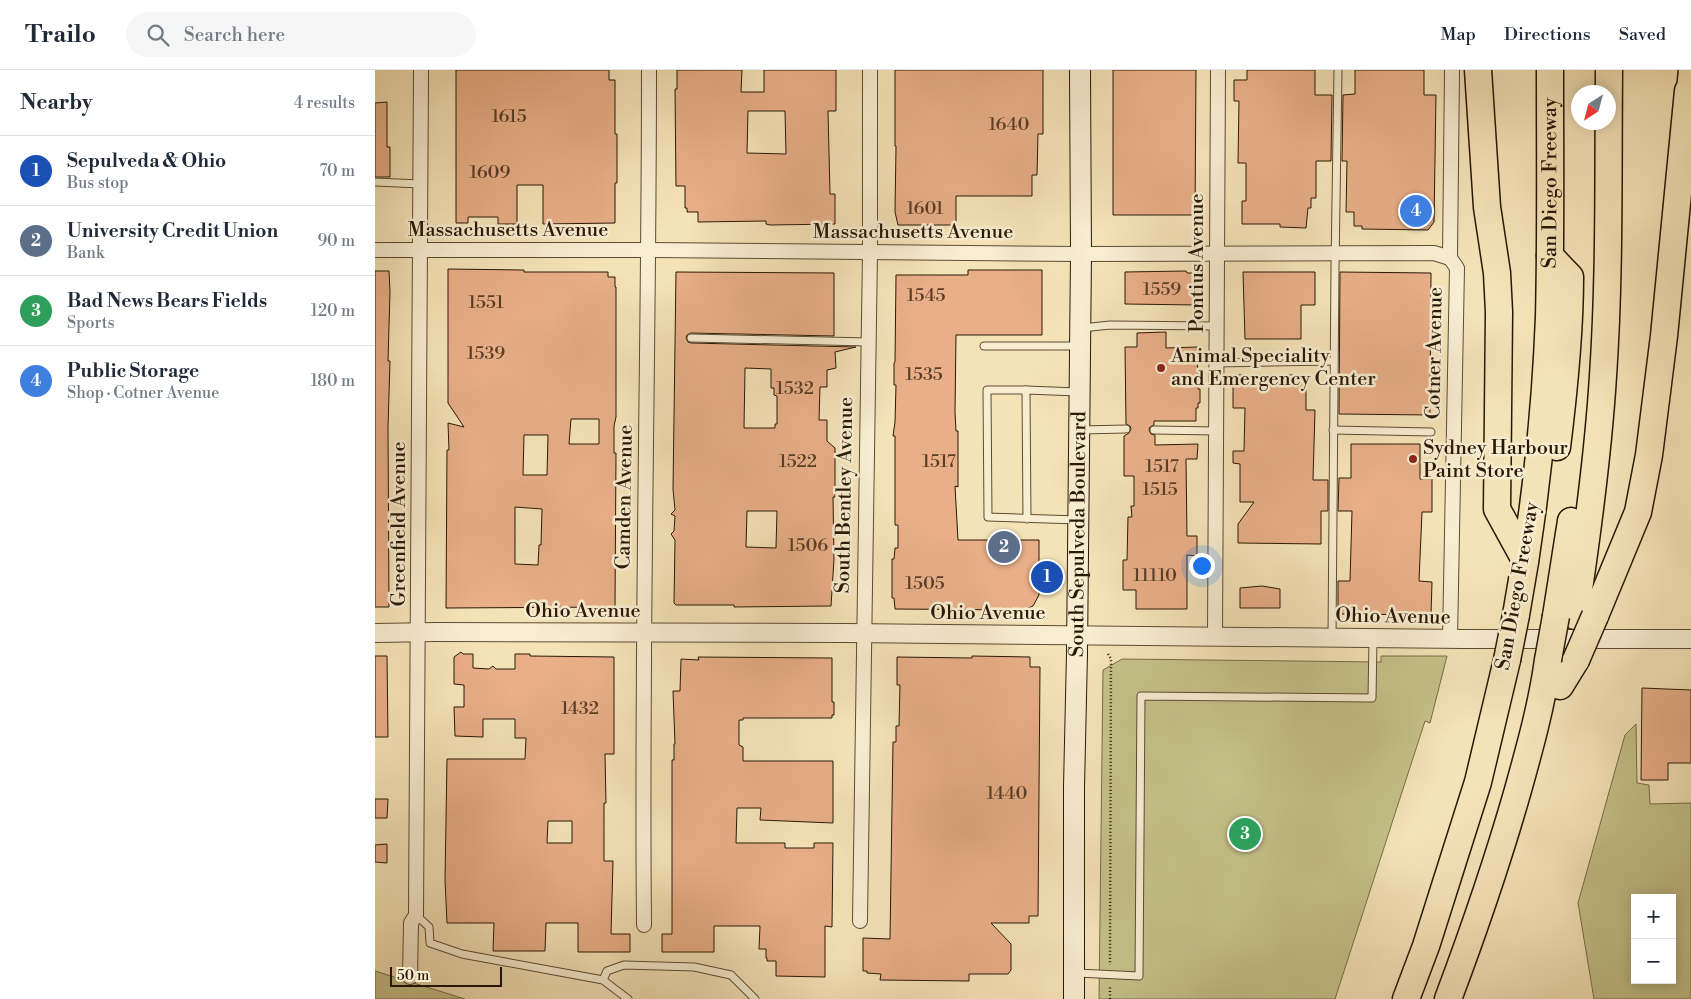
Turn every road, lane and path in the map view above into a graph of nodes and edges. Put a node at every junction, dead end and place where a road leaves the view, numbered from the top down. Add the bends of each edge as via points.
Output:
1 (421, 70) edge
2 (649, 70) edge
3 (869, 70) edge
4 (1080, 70) edge
5 (1218, 70) edge
6 (1338, 70) edge
7 (1452, 70) edge
8 (1478, 70) edge
9 (1550, 70) edge
10 (1609, 70) edge
11 (1690, 86) edge
12 (375, 182) edge
13 (420, 184) junction
14 (375, 250) edge
15 (649, 250) junction
16 (419, 251) junction
17 (870, 252) junction
18 (1335, 252) junction
19 (1217, 253) junction
20 (1081, 254) junction
21 (1550, 256) junction
22 (1449, 258) junction
23 (1216, 326) junction
24 (1080, 337) junction
25 (691, 338) dead end
26 (868, 342) junction
27 (984, 346) dead end
28 (1334, 361) junction
29 (1216, 363) junction
30 (1026, 390) junction
31 (1079, 392) junction
32 (1126, 429) dead end
33 (1079, 430) junction
34 (1155, 430) dead end
35 (1333, 430) junction
36 (1216, 431) junction
37 (1431, 432) dead end
38 (1027, 519) junction
39 (1078, 520) junction
40 (1525, 560) junction
41 (1555, 616) junction
42 (418, 632) junction
43 (375, 633) edge
44 (644, 633) junction
45 (863, 633) junction
46 (1077, 635) junction
47 (1215, 636) junction
48 (1332, 637) junction
49 (1373, 638) junction
50 (1450, 639) junction
51 (1691, 639) edge
52 (1108, 654) dead end
53 (1544, 660) junction
54 (416, 915) junction
55 (860, 921) dead end
56 (644, 925) dead end
57 (1074, 972) junction
58 (1110, 975) junction
59 (410, 977) dead end
60 (603, 980) junction
61 (628, 999) edge
62 (755, 999) edge
63 (1074, 999) edge
64 (1110, 999) edge
65 (1406, 999) edge
66 (1424, 999) edge
67 (1448, 999) edge
68 (1467, 999) edge

1 - 13 street, Greenfield Avenue
2 - 15 street, Camden Avenue
3 - 17 street, South Bentley Avenue
4 - 20 main road, South Sepulveda Boulevard
5 - 19 street, Pontius Avenue
6 - 18 lane
7 - 22 street, Cotner Avenue
8 - 40 highway via 1487,207 1499,312 1497,509
9 - 21 highway, San Diego Freeway
10 - 41 highway, San Diego Freeway via 1606,312 1595,460
11 - 41 highway via 1664,336 1649,455 1638,512
12 - 13 lane
13 - 16 street, Greenfield Avenue
14 - 16 street, Massachusetts Avenue
15 - 16 street, Massachusetts Avenue
15 - 17 street, Massachusetts Avenue
15 - 44 street, Camden Avenue
16 - 42 street, Greenfield Avenue
17 - 20 street, Massachusetts Avenue
17 - 26 street, South Bentley Avenue
18 - 19 street, Massachusetts Avenue
18 - 22 street, Massachusetts Avenue via 1434,253
18 - 28 lane
19 - 20 street, Massachusetts Avenue
19 - 23 street, Pontius Avenue
20 - 24 main road, South Sepulveda Boulevard
21 - 40 highway, San Diego Freeway via 1541,437
21 - 41 highway via 1569,277 1570,315 1548,527
22 - 50 street, Cotner Avenue via 1457,268
23 - 24 lane via 1109,325
23 - 29 street, Pontius Avenue
24 - 27 lane
24 - 31 main road, South Sepulveda Boulevard
25 - 26 lane
26 - 45 street, South Bentley Avenue
28 - 29 lane
28 - 35 lane
29 - 36 street, Pontius Avenue
30 - 31 lane
30 - 38 lane
30 - 38 lane via 987,390 988,517
31 - 33 main road, South Sepulveda Boulevard
32 - 33 lane
33 - 39 main road, South Sepulveda Boulevard
34 - 36 lane
35 - 37 lane
35 - 48 lane
36 - 47 street, Pontius Avenue
38 - 39 lane
39 - 46 main road, South Sepulveda Boulevard
40 - 41 highway, San Diego Freeway
41 - 53 highway, San Diego Freeway, bridge
41 - 53 highway, San Diego Freeway
42 - 43 street, Ohio Avenue
42 - 44 street, Ohio Avenue
42 - 54 street, Greenfield Avenue
44 - 45 street, Ohio Avenue
44 - 56 street, Camden Avenue
45 - 46 street, Ohio Avenue
45 - 55 street, South Bentley Avenue
46 - 47 street, Ohio Avenue
46 - 57 main road, South Sepulveda Boulevard
47 - 48 street, Ohio Avenue
48 - 49 street, Ohio Avenue
49 - 50 street, Ohio Avenue
49 - 58 lane via 1372,698 1141,696 1139,976
50 - 51 street, Ohio Avenue
52 - 58 path via 1111,659
53 - 65 highway, San Diego Freeway via 1478,782
53 - 66 highway via 1492,796
53 - 67 highway via 1545,682 1528,754 1503,842
53 - 68 highway, San Diego Freeway via 1560,686 1519,850
54 - 59 street, Greenfield Avenue via 411,923
54 - 60 lane via 429,927 430,943 438,946 462,954
57 - 58 lane
57 - 63 main road, South Sepulveda Boulevard
58 - 64 path
60 - 61 lane
60 - 62 lane via 607,971 624,965 694,966 731,975

